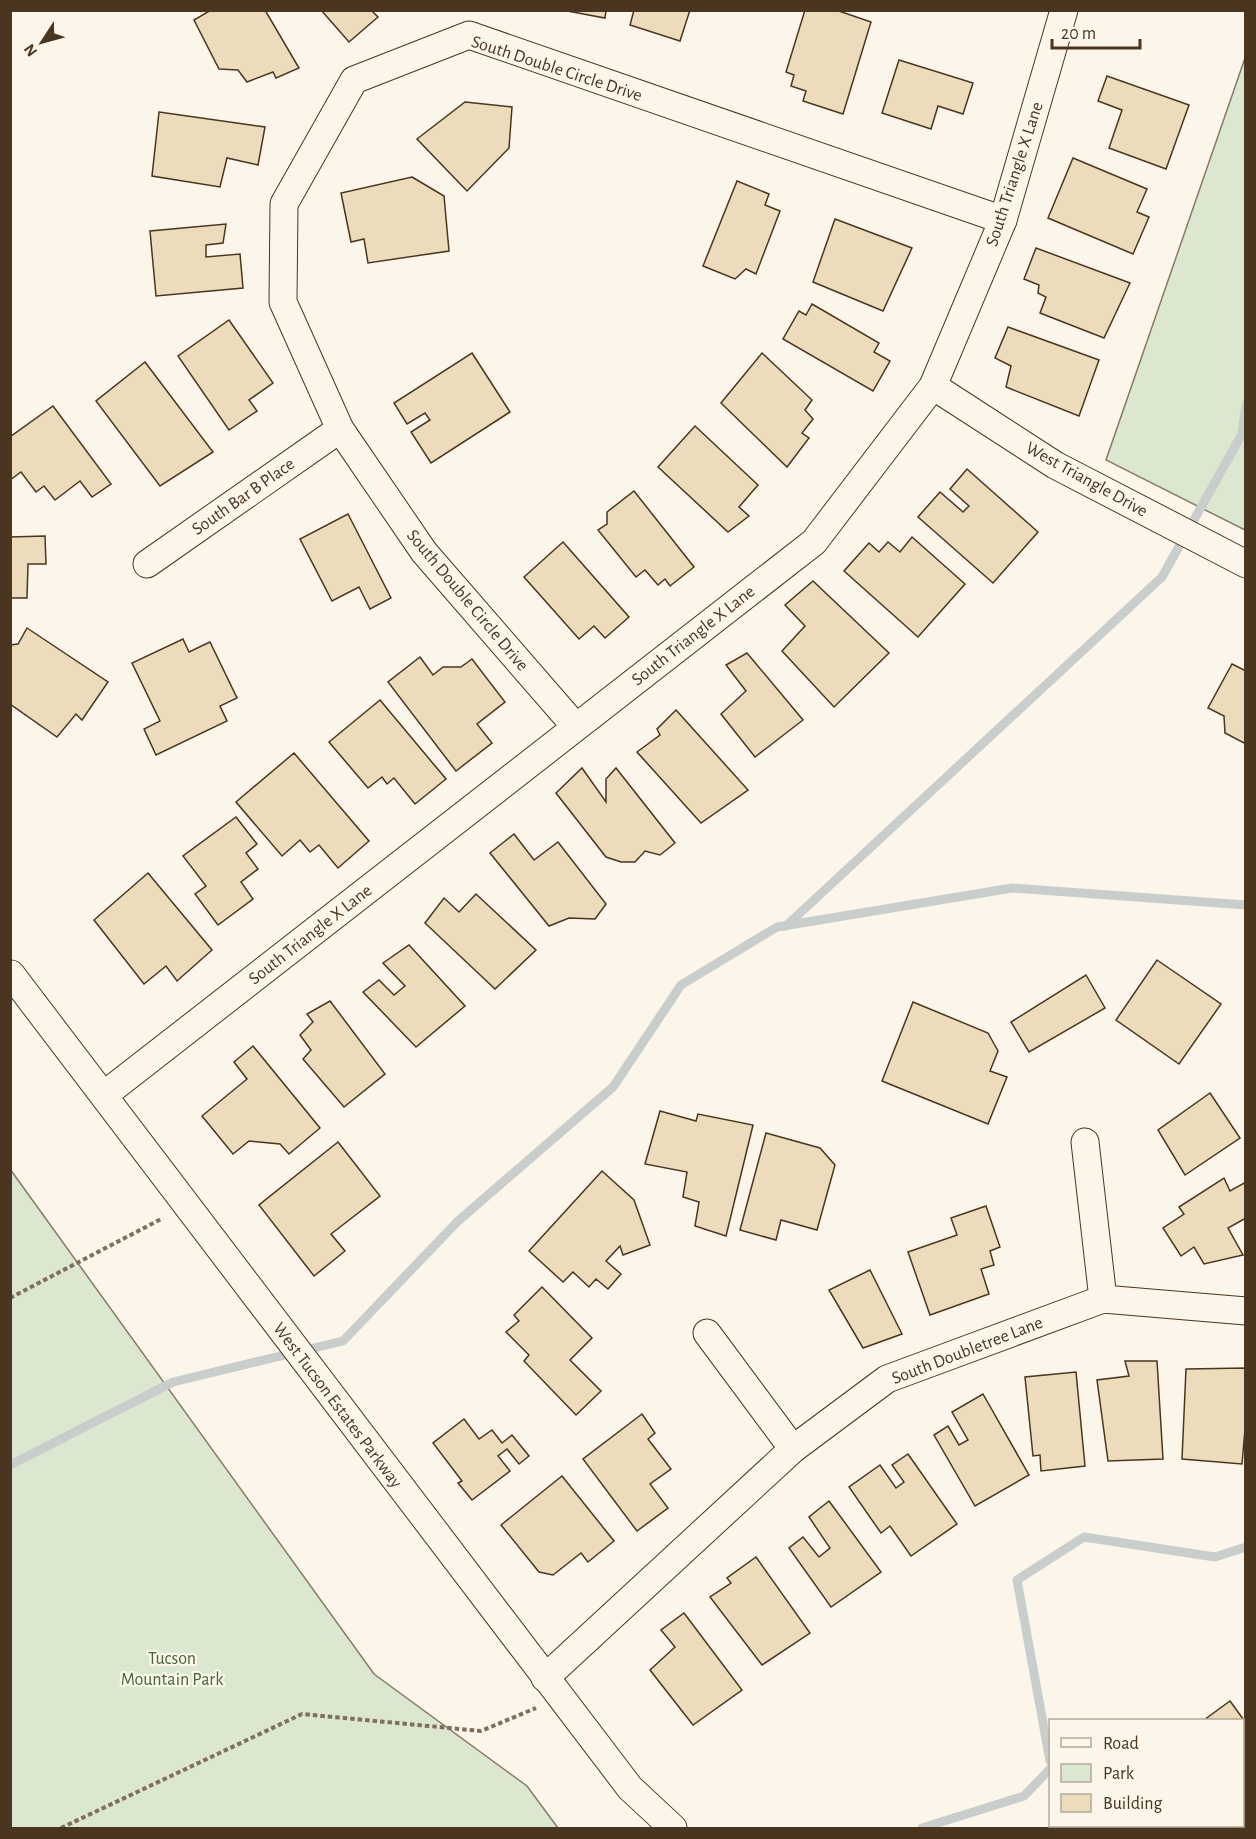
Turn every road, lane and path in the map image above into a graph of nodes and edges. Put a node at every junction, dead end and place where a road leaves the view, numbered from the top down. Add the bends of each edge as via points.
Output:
1 (1064, 10) edge
2 (1003, 219) junction
3 (933, 386) junction
4 (340, 429) junction
5 (147, 564) dead end
6 (1245, 564) edge
7 (575, 726) junction
8 (11, 974) edge
9 (104, 1095) junction
10 (1085, 1142) dead end
11 (187, 1205) junction
12 (10, 1298) edge
13 (1103, 1299) junction
14 (1245, 1311) edge
15 (707, 1334) dead end
16 (794, 1449) junction
17 (553, 1688) junction
18 (61, 1828) edge
19 (673, 1828) edge

1 - 2 street, South Triangle X Lane
2 - 3 street, South Triangle X Lane
2 - 4 street, South Double Circle Drive via 470,35 354,80 284,204 283,302
3 - 6 street, West Triangle Drive via 1055,465
3 - 7 street, South Triangle X Lane via 814,542
4 - 5 street, South Bar B Place
4 - 7 street, South Double Circle Drive via 424,552
7 - 9 street, South Triangle X Lane
8 - 9 street, West Tucson Estates Parkway
9 - 11 street, West Tucson Estates Parkway
10 - 13 street
11 - 12 path
11 - 17 street, West Tucson Estates Parkway
13 - 14 street, South Doubletree Lane
13 - 16 street, South Doubletree Lane via 887,1379
15 - 16 street
16 - 17 street, South Doubletree Lane
17 - 18 path via 481,1731 302,1714
17 - 19 street, West Tucson Estates Parkway via 630,1788

